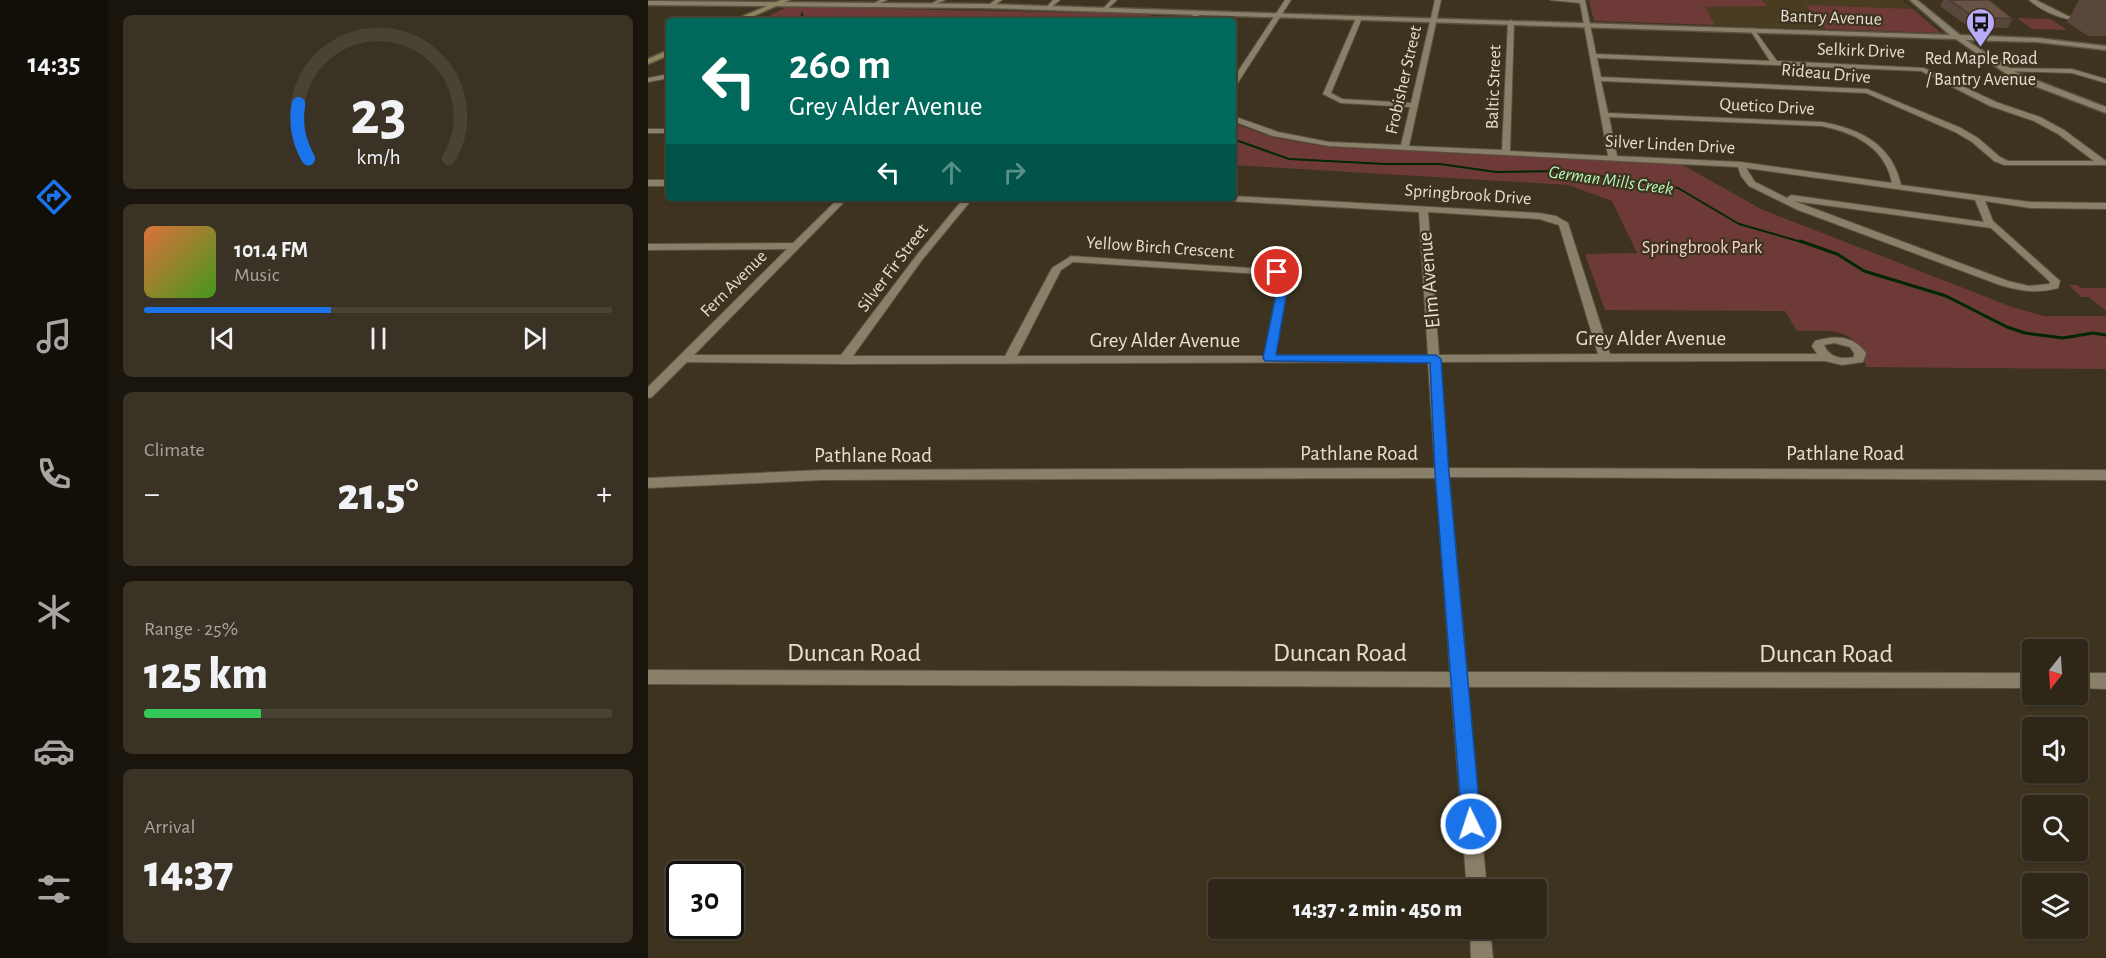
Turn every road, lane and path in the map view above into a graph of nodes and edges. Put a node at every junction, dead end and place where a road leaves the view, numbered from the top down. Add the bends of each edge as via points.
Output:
1 (682, 0) edge
2 (884, 0) edge
3 (942, 0) edge
4 (999, 0) edge
5 (1057, 0) edge
6 (1114, 0) edge
7 (1288, 0) edge
8 (1438, 0) edge
9 (1553, 0) edge
10 (1583, 0) edge
11 (1913, 0) edge
12 (2032, 0) edge
13 (673, 2) edge
14 (648, 3) edge
15 (776, 3) edge
16 (873, 5) junction
17 (931, 6) junction
18 (989, 7) junction
19 (1047, 8) junction
20 (1103, 10) junction
21 (1198, 13) junction
22 (1280, 15) junction
23 (743, 18) edge
24 (1193, 18) edge
25 (1359, 18) junction
26 (1434, 20) junction
27 (2092, 21) junction
28 (1511, 22) junction
29 (2106, 22) edge
30 (1588, 25) junction
31 (1753, 30) junction
32 (2106, 30) edge
33 (1959, 38) junction
34 (2106, 48) edge
35 (666, 53) edge
36 (1594, 56) junction
37 (648, 62) edge
38 (1775, 63) junction
39 (2005, 70) junction
40 (666, 77) edge
41 (648, 80) edge
42 (1236, 80) edge
43 (1597, 80) junction
44 (2106, 81) edge
45 (1414, 105) junction
46 (2106, 110) edge
47 (1605, 115) junction
48 (1236, 119) edge
49 (648, 131) edge
50 (666, 131) edge
51 (1404, 148) junction
52 (1506, 152) junction
53 (1613, 158) junction
54 (2104, 163) edge
55 (1742, 165) junction
56 (648, 183) edge
57 (666, 183) edge
58 (1897, 186) junction
59 (1236, 198) edge
60 (1780, 198) junction
61 (1979, 198) junction
62 (841, 201) edge
63 (966, 201) edge
64 (2106, 206) edge
65 (1423, 209) junction
66 (1994, 226) junction
67 (796, 246) junction
68 (650, 249) edge
69 (1605, 357) junction
70 (1827, 357) dead end
71 (683, 358) junction
72 (1269, 358) junction
73 (1436, 359) junction
74 (844, 360) junction
75 (1009, 360) junction
76 (648, 394) edge
77 (1442, 473) junction
78 (2106, 475) edge
79 (648, 483) edge
80 (648, 677) edge
81 (1460, 678) junction
82 (2022, 681) edge
83 (2088, 681) edge
84 (2106, 681) edge
85 (1476, 879) edge
86 (1481, 939) edge
87 (1482, 958) edge

1 - 13 street
2 - 16 street
3 - 17 street
4 - 18 street
5 - 19 street
6 - 20 street
7 - 22 street
8 - 26 street, Frobisher Street
9 - 10 street
10 - 30 street
11 - 33 street
12 - 27 street via 2058,16
13 - 14 street, Bantry Avenue
13 - 15 street, Bantry Avenue
15 - 16 street, Bantry Avenue
15 - 23 main road
16 - 17 street, Bantry Avenue
17 - 18 street, Bantry Avenue
18 - 19 street, Bantry Avenue
19 - 20 street, Bantry Avenue
20 - 21 street, Bantry Avenue
21 - 22 street, Bantry Avenue
21 - 24 street
22 - 25 street, Bantry Avenue
22 - 42 street
25 - 26 street, Bantry Avenue
25 - 45 street via 1327,94 1341,101
26 - 28 street, Bantry Avenue
26 - 45 street, Frobisher Street
27 - 29 street
27 - 32 street
28 - 30 street, Bantry Avenue
28 - 52 street, Baltic Street
30 - 31 street, Bantry Avenue
30 - 36 street
31 - 33 street, Bantry Avenue
31 - 38 street
33 - 34 street, Bantry Avenue via 2037,40
33 - 39 street
35 - 37 main road
36 - 38 street, Selkirk Drive
36 - 43 street
38 - 54 street, Selkirk Drive via 1922,69 1993,104 2037,119
39 - 44 street via 2072,71
39 - 46 street
40 - 41 street
43 - 47 street
43 - 54 street, Rideau Drive via 1867,91 1958,130 2007,163
45 - 51 street, Frobisher Street
47 - 53 street
47 - 58 street, Quetico Drive via 1840,127 1880,149 1896,170
48 - 51 street, Silver Linden Drive via 1300,140
49 - 50 street
51 - 52 street, Silver Linden Drive
52 - 53 street, Silver Linden Drive
53 - 55 street, Silver Linden Drive
55 - 58 street, Silver Linden Drive
55 - 60 street via 1748,180
56 - 57 street
58 - 61 street, Silver Linden Drive
59 - 65 street, Springbrook Drive
60 - 66 street
60 - 66 street via 2004,284 2019,288 2054,286 2049,274
61 - 64 street, Silver Linden Drive via 2030,205
61 - 66 street
62 - 67 street, Fern Avenue
63 - 74 street, Silver Fir Street
65 - 69 street, Springbrook Drive via 1560,220
65 - 73 street, Elm Avenue
67 - 68 street
67 - 71 street, Fern Avenue
69 - 70 street, Grey Alder Avenue
69 - 73 street, Grey Alder Avenue
71 - 74 street, Grey Alder Avenue
71 - 76 street, Fern Avenue
72 - 73 street, Grey Alder Avenue
72 - 75 street, Grey Alder Avenue
72 - 75 street, Yellow Birch Crescent via 1283,285 1277,272 1082,259 1057,268
73 - 77 street, Elm Avenue
74 - 75 street, Grey Alder Avenue
77 - 78 street, Pathlane Road
77 - 79 street, Pathlane Road via 822,475
77 - 81 street, Elm Avenue
80 - 81 street, Duncan Road
81 - 82 street, Duncan Road
81 - 85 street, Elm Avenue
83 - 84 street
86 - 87 street

